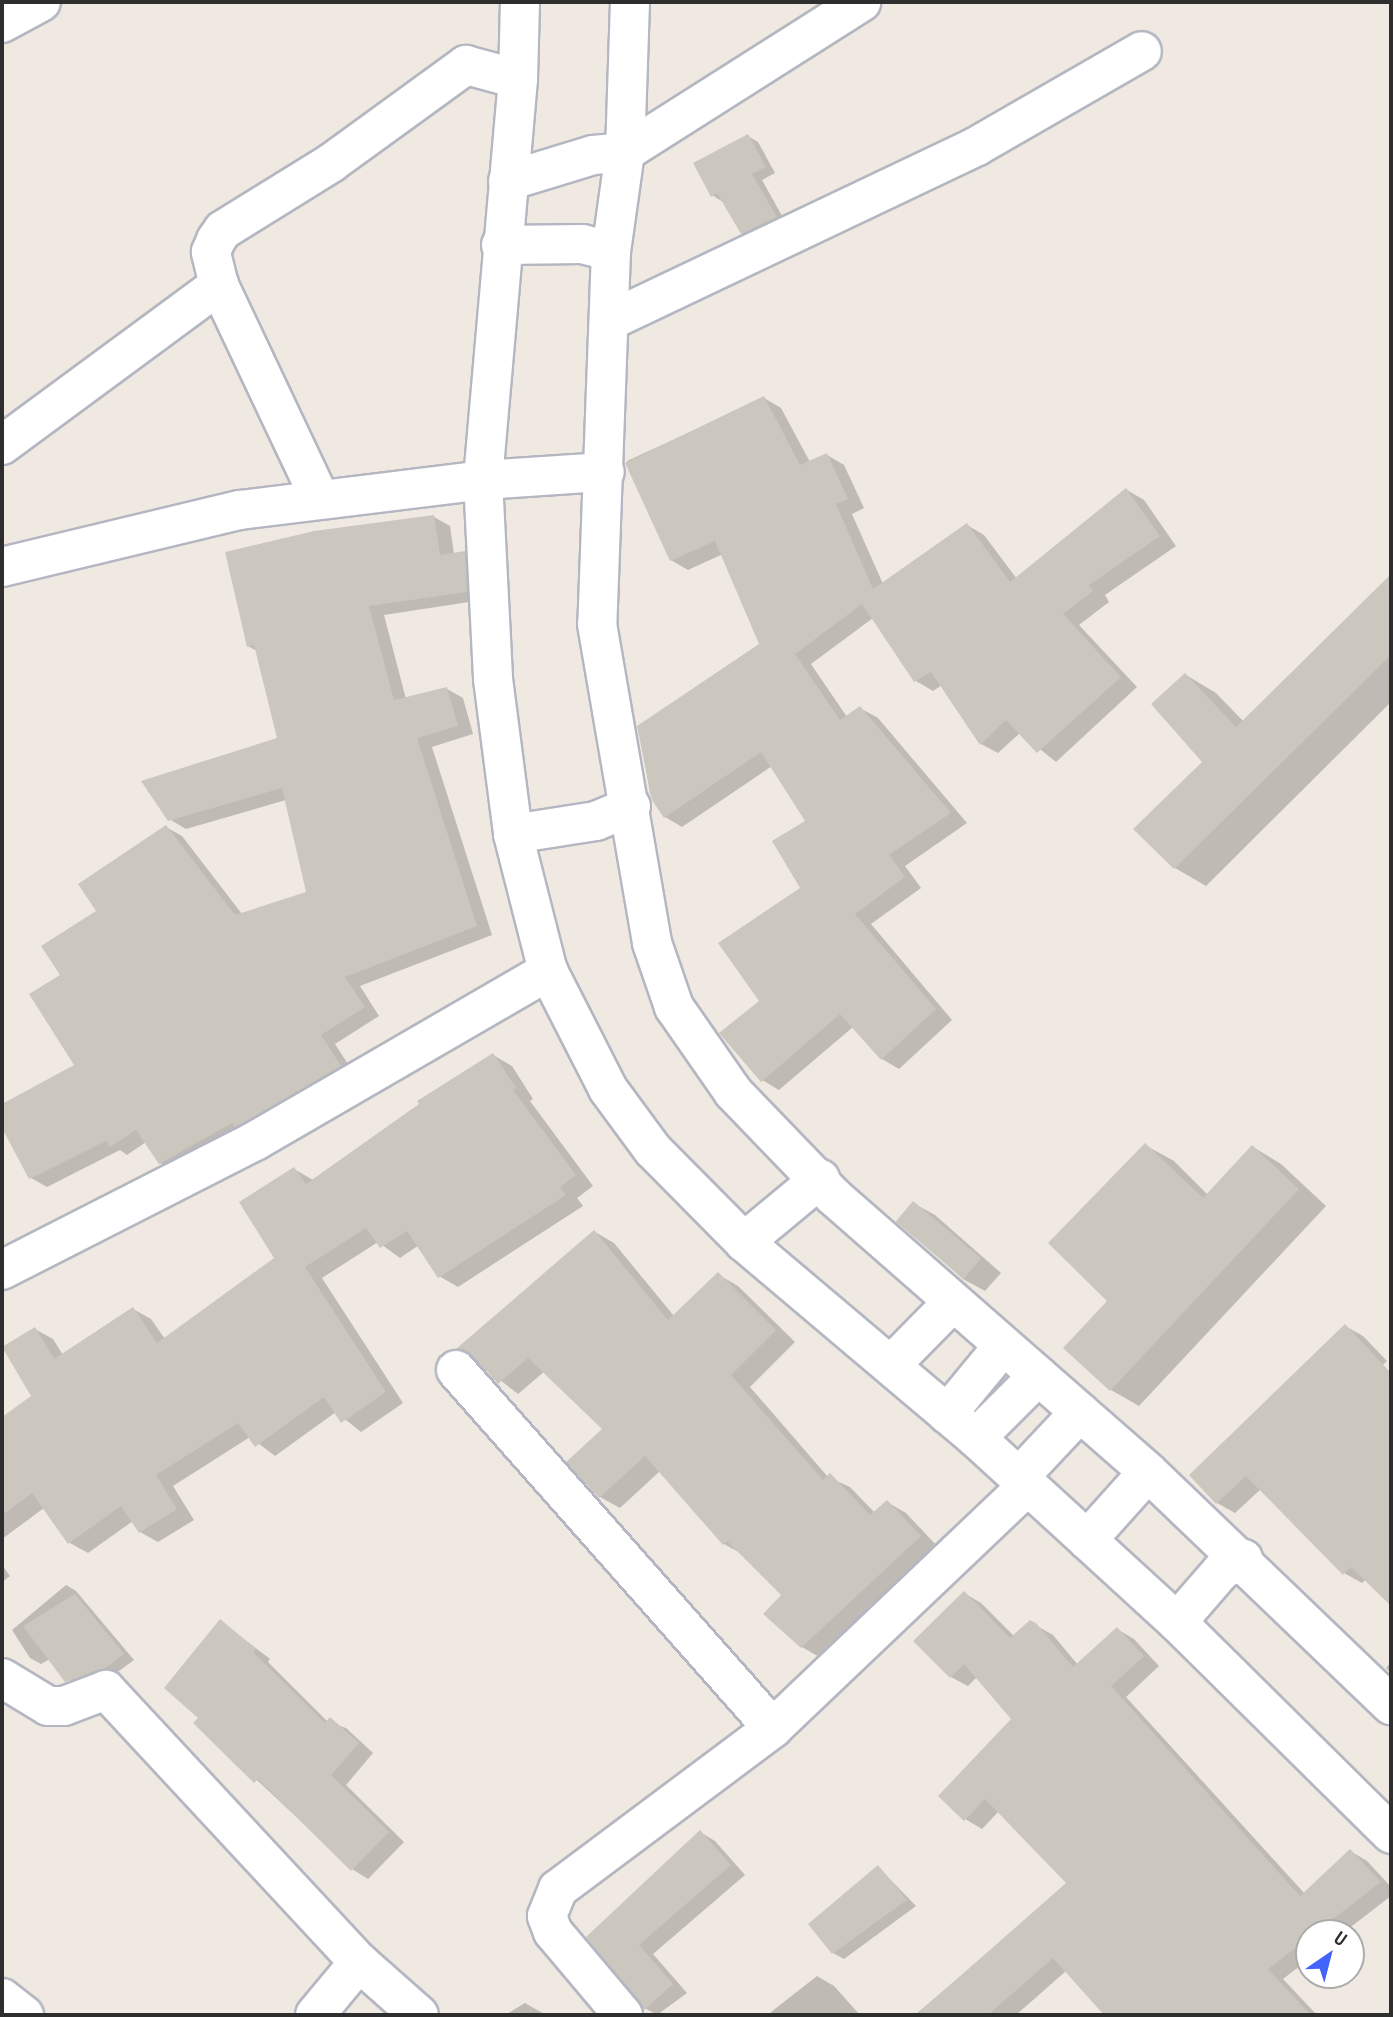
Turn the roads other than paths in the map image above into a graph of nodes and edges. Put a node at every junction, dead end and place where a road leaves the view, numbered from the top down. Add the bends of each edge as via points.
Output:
1 (41, 2) edge
2 (520, 2) edge
3 (630, 2) edge
4 (860, 2) edge
5 (2, 23) edge
6 (1142, 51) dead end
7 (517, 79) junction
8 (609, 154) junction
9 (525, 175) junction
10 (518, 244) junction
11 (597, 247) junction
12 (219, 285) junction
13 (609, 321) junction
14 (2, 445) edge
15 (589, 472) junction
16 (498, 479) junction
17 (320, 499) junction
18 (2, 567) edge
19 (631, 806) junction
20 (526, 832) junction
21 (548, 971) junction
22 (816, 1184) junction
23 (755, 1234) junction
24 (2, 1270) edge
25 (945, 1308) junction
26 (996, 1354) junction
27 (900, 1355) junction
28 (456, 1370) dead end
29 (1030, 1384) junction
30 (953, 1405) junction
31 (984, 1431) junction
32 (1047, 1451) junction
33 (1142, 1480) junction
34 (1097, 1530) junction
35 (1232, 1564) junction
36 (1186, 1611) junction
37 (2, 1678) edge
38 (1391, 1705) edge
39 (773, 1728) junction
40 (1391, 1834) edge
41 (359, 1962) junction
42 (2, 1998) edge
43 (24, 2015) edge
44 (315, 2015) edge
45 (419, 2015) edge
46 (622, 2015) edge

1 - 5 street
2 - 7 street
3 - 8 street
4 - 8 street
6 - 13 street via 977,146
7 - 9 street
7 - 12 street via 466,65 331,163 223,230 211,252
8 - 9 street
8 - 11 street
9 - 10 street
10 - 11 street
10 - 16 street
11 - 13 street
12 - 14 street
12 - 17 street
13 - 15 street
15 - 16 street
15 - 19 street via 597,624
16 - 17 street
16 - 20 street via 493,679
17 - 18 street via 240,510
19 - 20 street via 596,821
19 - 22 street via 652,943 674,1007 733,1093
20 - 21 street
21 - 23 street via 608,1089 653,1150
21 - 24 street via 255,1141
22 - 23 street
22 - 25 street
23 - 27 street
25 - 26 street
25 - 27 street
26 - 29 street
26 - 30 street
27 - 30 street
28 - 39 street
29 - 31 street
29 - 32 street
30 - 31 street
31 - 32 street
32 - 33 street
32 - 34 street
32 - 39 street
33 - 34 street
33 - 35 street
34 - 36 street
35 - 36 street
35 - 38 street
36 - 40 street
37 - 41 street via 48,1706 64,1706 106,1690
39 - 46 street via 558,1889 547,1916 553,1933
41 - 44 street
41 - 45 street
42 - 43 street

